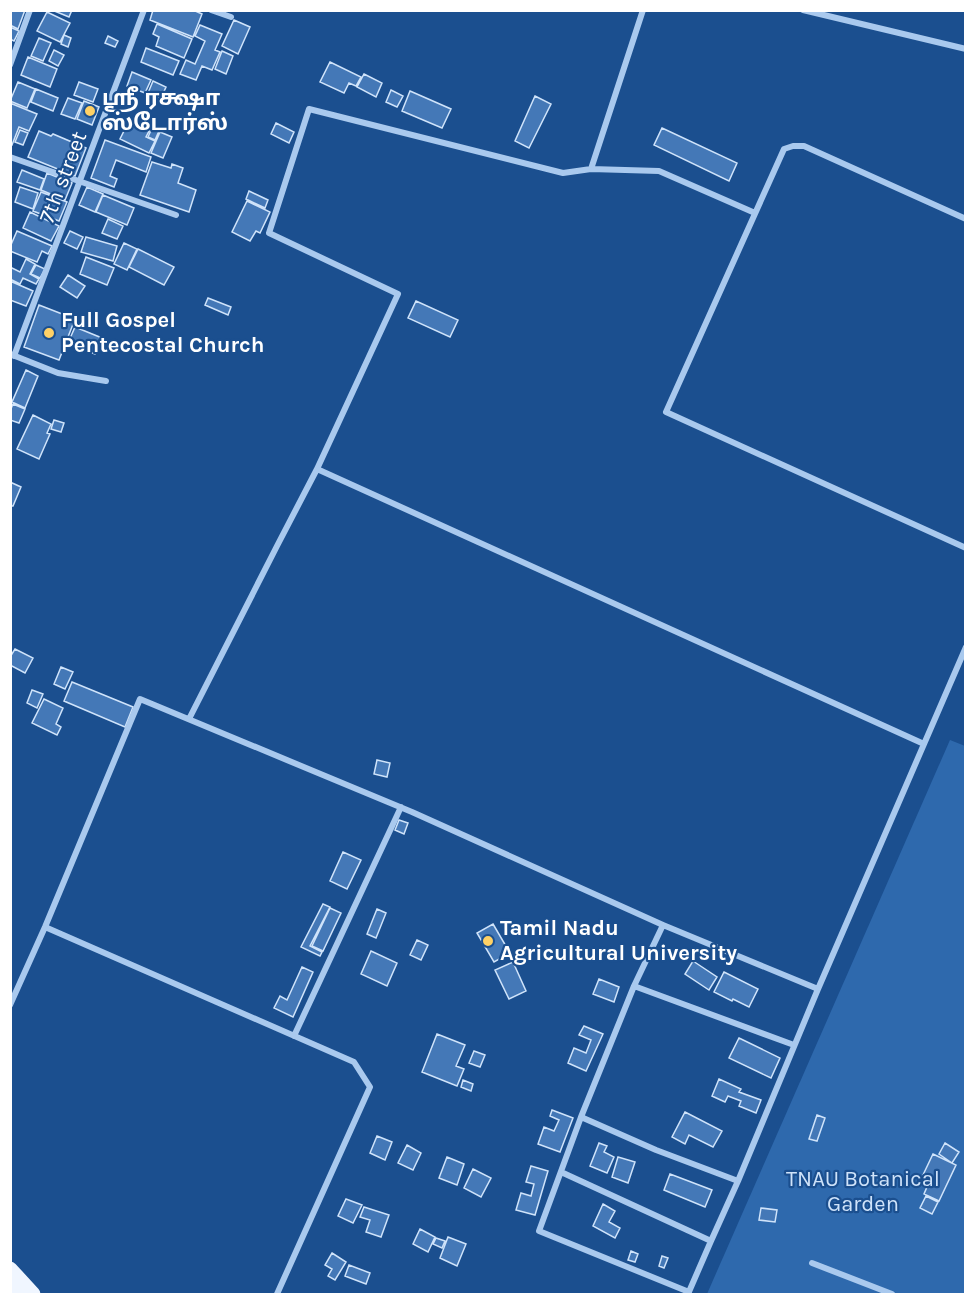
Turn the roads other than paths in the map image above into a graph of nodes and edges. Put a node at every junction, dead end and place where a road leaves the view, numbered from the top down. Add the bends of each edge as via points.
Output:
1 (30, 10) edge
2 (144, 10) edge
3 (212, 10) edge
4 (643, 10) edge
5 (803, 10) edge
6 (231, 17) dead end
7 (966, 49) edge
8 (10, 65) edge
9 (10, 157) edge
10 (591, 169) junction
11 (81, 182) junction
12 (755, 213) junction
13 (176, 215) dead end
14 (966, 219) edge
15 (12, 355) edge
16 (106, 381) dead end
17 (318, 469) junction
18 (966, 548) edge
19 (966, 647) edge
20 (189, 718) junction
21 (924, 744) junction
22 (401, 807) junction
23 (663, 925) junction
24 (45, 927) junction
25 (634, 986) junction
26 (818, 989) junction
27 (10, 1005) edge
28 (294, 1036) junction
29 (794, 1045) junction
30 (581, 1117) junction
31 (561, 1172) junction
32 (738, 1181) junction
33 (711, 1240) junction
34 (812, 1263) dead end
35 (10, 1269) edge
36 (10, 1288) edge
37 (689, 1293) edge
38 (16, 1294) edge
39 (33, 1294) edge
40 (277, 1294) edge
41 (892, 1294) edge

1 - 8 street
2 - 11 street, 7th street
3 - 6 street
4 - 10 street
5 - 7 street
9 - 11 street
10 - 12 street via 658,171
10 - 17 street via 563,173 309,109 269,232 398,294
11 - 13 street
11 - 15 street, 7th street
12 - 14 street via 784,149 794,146 823,154
12 - 18 street via 666,412
15 - 16 street via 58,373
17 - 20 street
17 - 21 street
19 - 21 street
20 - 22 street
20 - 24 street via 140,699
21 - 26 street
22 - 23 street
22 - 28 street
23 - 25 street
23 - 26 street
24 - 27 street
24 - 28 street
25 - 29 street
25 - 30 street
26 - 29 street
28 - 40 street via 354,1062 370,1087
29 - 32 street
30 - 31 street
30 - 32 street
31 - 33 street
31 - 37 street via 539,1231
32 - 33 street
33 - 37 street
34 - 41 street
35 - 39 main road
36 - 38 main road

